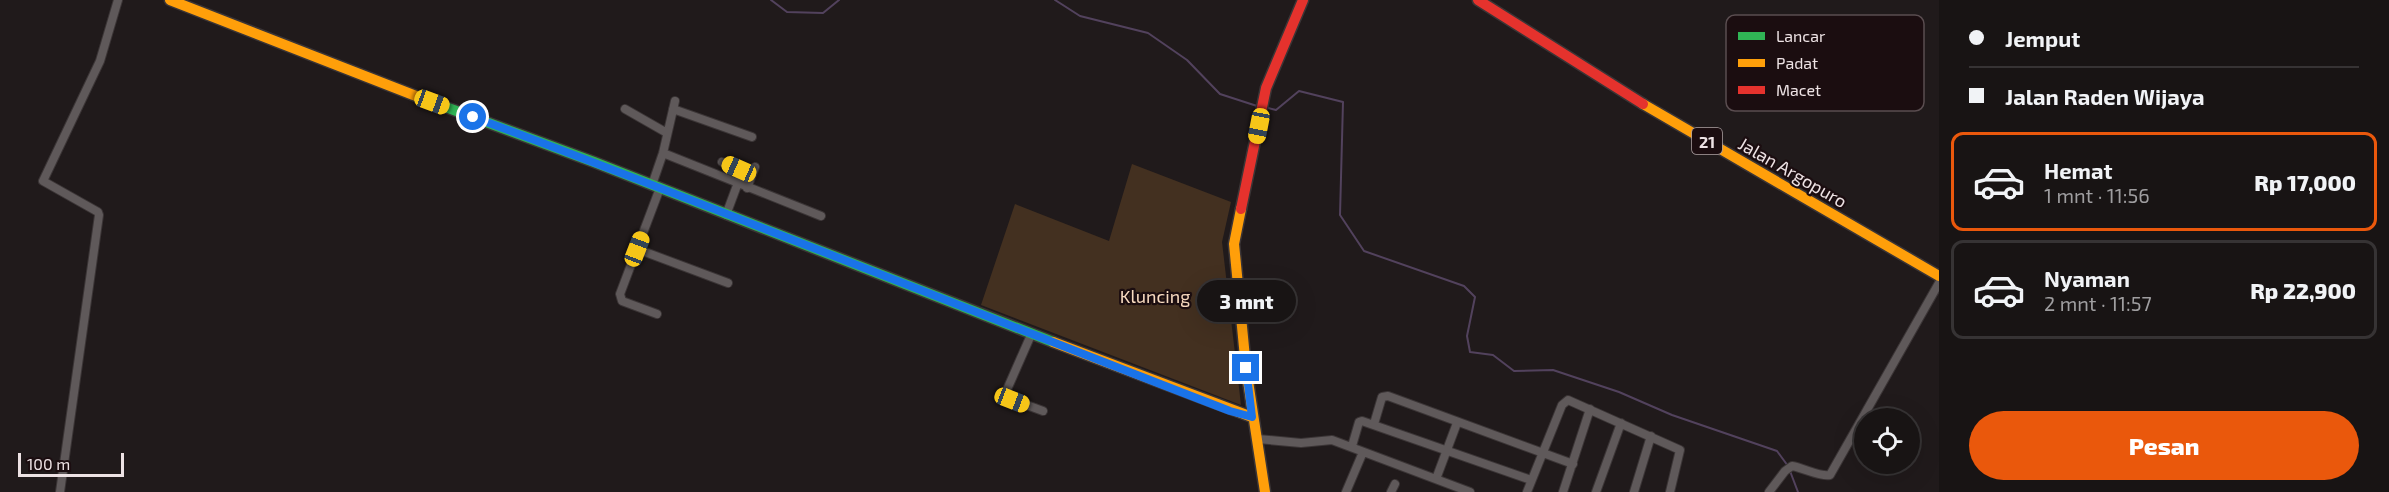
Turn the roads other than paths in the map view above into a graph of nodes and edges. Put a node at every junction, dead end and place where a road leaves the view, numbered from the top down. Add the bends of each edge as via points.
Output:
1 (118, 0) edge
2 (170, 0) edge
3 (1303, 0) edge
4 (1478, 0) edge
5 (625, 109) dead end
6 (667, 133) junction
7 (752, 137) dead end
8 (663, 153) junction
9 (722, 162) dead end
10 (755, 167) dead end
11 (738, 184) junction
12 (656, 187) junction
13 (747, 188) junction
14 (726, 215) junction
15 (821, 216) dead end
16 (637, 249) junction
17 (1939, 276) edge
18 (728, 283) dead end
19 (1939, 283) edge
20 (657, 314) dead end
21 (1031, 335) junction
22 (1590, 409) junction
23 (1043, 411) dead end
24 (1252, 417) junction
25 (1457, 423) junction
26 (1621, 423) junction
27 (1374, 424) junction
28 (1651, 436) junction
29 (1258, 439) junction
30 (1352, 446) junction
31 (1363, 452) junction
32 (1447, 452) junction
33 (1541, 452) junction
34 (1574, 464) junction
35 (1436, 479) junction
36 (1531, 480) junction
37 (1395, 484) dead end
38 (60, 492) edge
39 (1264, 492) edge
40 (1346, 492) edge
41 (1391, 492) edge
42 (1470, 492) edge
43 (1527, 492) edge
44 (1563, 492) edge
45 (1596, 492) edge
46 (1634, 492) edge
47 (1670, 492) edge
48 (1769, 492) edge

1 - 38 street via 100,61 43,181 99,215
2 - 12 main road
3 - 24 main road via 1284,40 1263,103 1234,244
4 - 17 main road, Jalan Argopuro / 21 via 1618,89
5 - 6 street
6 - 7 street via 674,105
6 - 8 street
8 - 11 street
8 - 12 street
9 - 11 street via 741,170
10 - 13 street
11 - 13 street
11 - 14 street
12 - 14 main road
12 - 16 street
13 - 15 street
14 - 21 main road
16 - 18 street
16 - 20 street via 621,299
19 - 48 street via 1830,475 1790,467
21 - 23 street via 1005,394
21 - 24 main road
22 - 26 street
22 - 33 street via 1564,402
22 - 34 street
24 - 29 main road
25 - 27 street via 1388,396 1383,397
25 - 32 street
25 - 33 street
26 - 28 street
26 - 45 street
27 - 30 street via 1359,422
27 - 32 street
28 - 46 street
28 - 47 street via 1681,453
29 - 30 street via 1301,443 1332,440
29 - 39 main road
30 - 31 street
31 - 35 street
31 - 40 street
32 - 35 street
32 - 36 street
33 - 34 street
33 - 36 street
34 - 44 street
35 - 42 street
36 - 43 street
37 - 41 street

